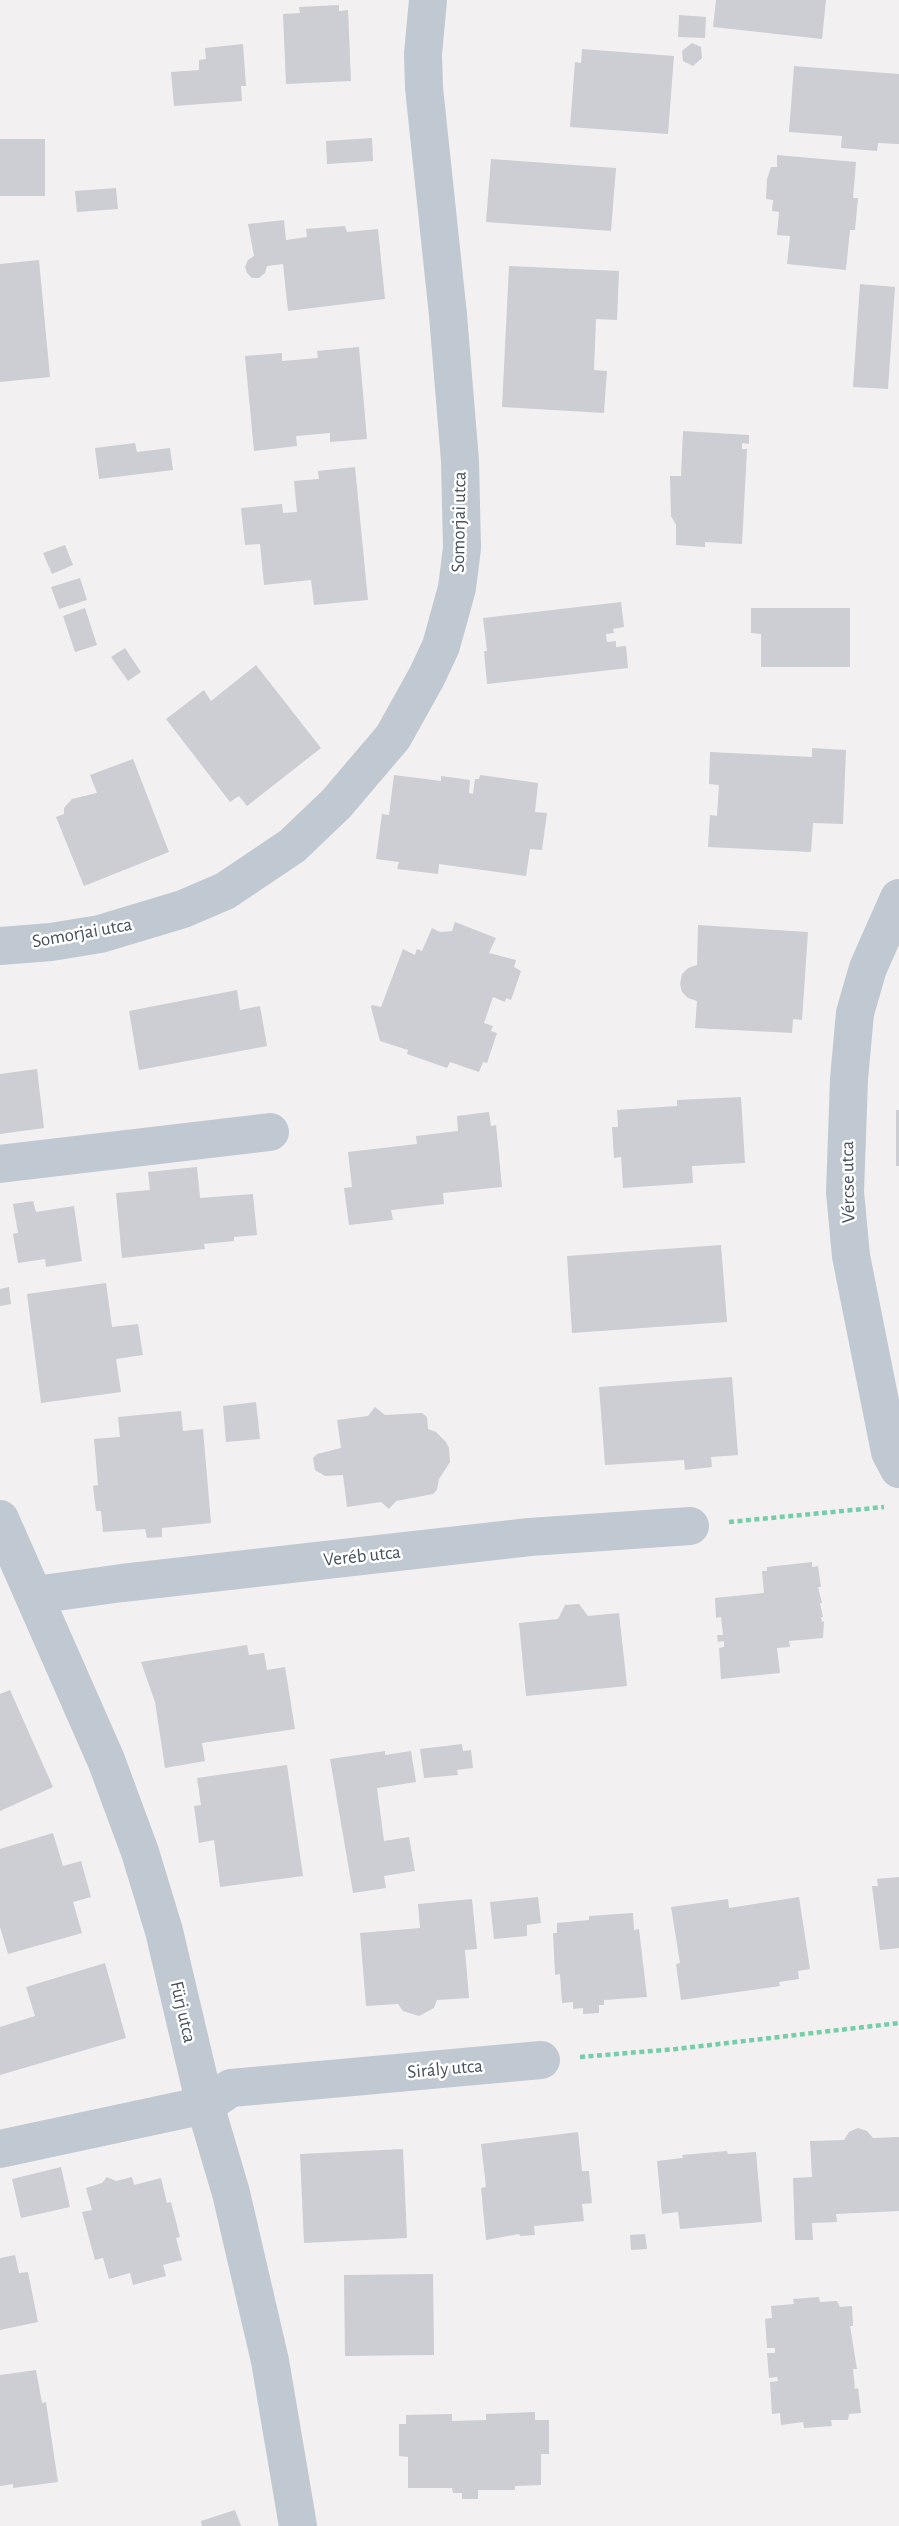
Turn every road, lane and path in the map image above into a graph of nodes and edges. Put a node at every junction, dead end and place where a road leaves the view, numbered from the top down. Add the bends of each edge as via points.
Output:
1 (428, 0) edge
2 (899, 898) edge
3 (0, 946) edge
4 (270, 1132) dead end
5 (0, 1164) edge
6 (899, 1469) edge
7 (886, 1507) dead end
8 (0, 1519) edge
9 (690, 1526) joint
10 (34, 1595) junction
11 (899, 2023) edge
12 (541, 2060) joint
13 (205, 2105) junction
14 (0, 2149) edge
15 (298, 2526) edge

1 - 3 street, Somorjai utca via 424,88 448,315 462,548 441,646 393,737 354,785 312,829 253,873 225,891 144,922 100,934
2 - 6 street, Vércse utca via 868,968 855,1013 845,1192 854,1269 890,1452
4 - 5 street
7 - 9 path
8 - 10 street, Fürj utca
9 - 10 street, Veréb utca via 516,1538
10 - 13 street, Fürj utca via 106,1760 140,1852 164,1931
11 - 12 path
12 - 13 street, Sirály utca via 231,2088
13 - 14 street, Sirály utca
13 - 15 street, Fürj utca via 231,2193 270,2361

